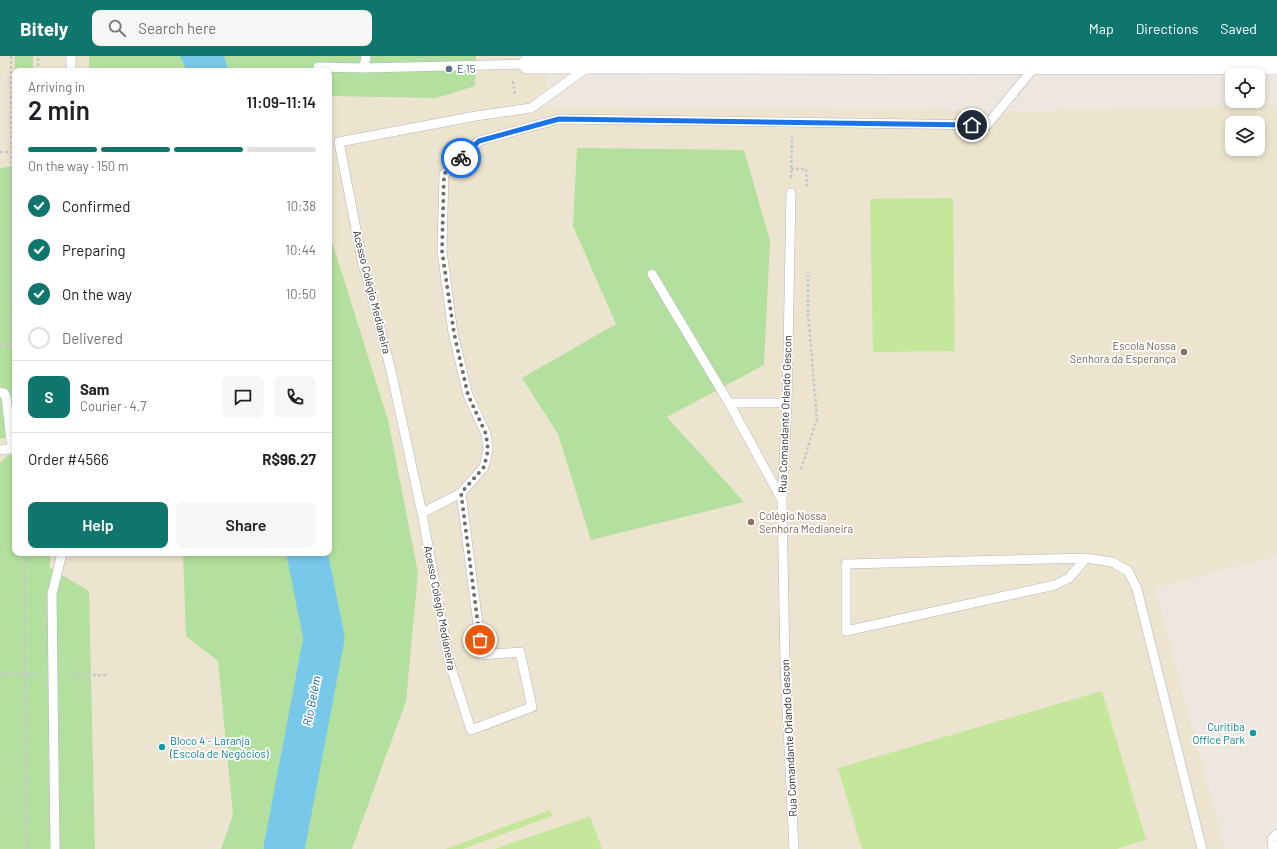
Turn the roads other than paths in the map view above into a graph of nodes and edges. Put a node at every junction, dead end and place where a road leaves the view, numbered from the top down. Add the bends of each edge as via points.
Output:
1 (71, 56) edge
2 (366, 56) edge
3 (519, 64) joint
4 (591, 64) junction
5 (1036, 65) junction
6 (1277, 65) edge
7 (318, 67) dead end
8 (71, 68) edge
9 (364, 68) junction
10 (791, 193) road end
11 (652, 274) dead end
12 (0, 392) edge
13 (729, 403) junction
14 (786, 403) junction
15 (12, 436) edge
16 (12, 449) edge
17 (0, 450) edge
18 (461, 493) junction
19 (782, 500) junction
20 (422, 513) junction
21 (61, 556) edge
22 (1086, 558) junction
23 (1277, 834) edge
24 (55, 849) edge
25 (794, 849) edge
26 (1202, 849) edge
27 (1273, 849) edge

1 - 8 lane
2 - 9 lane
3 - 4 street
3 - 9 lane
4 - 5 street
4 - 20 lane, Acesso Colégio Medianeira via 531,108 339,142 363,265 391,371
5 - 6 street
5 - 18 lane via 987,125 559,119 479,141 444,174 442,251 454,333 468,395 486,434 488,450 484,467
7 - 9 lane
10 - 14 lane, Rua Comandante Orlando Gescon
11 - 13 lane
12 - 15 lane via 6,397
13 - 14 lane
13 - 19 lane
14 - 19 lane, Rua Comandante Orlando Gescon
16 - 17 lane
18 - 20 lane
18 - 20 lane, Acesso Colégio Medianeira via 482,655 520,652 532,707 471,730 449,661
19 - 25 lane, Rua Comandante Orlando Gescon via 785,665
21 - 24 lane via 52,594
22 - 22 lane via 846,564 846,631 1055,585 1069,578
22 - 26 lane via 1112,562 1128,571 1137,589
23 - 27 lane via 1272,839

